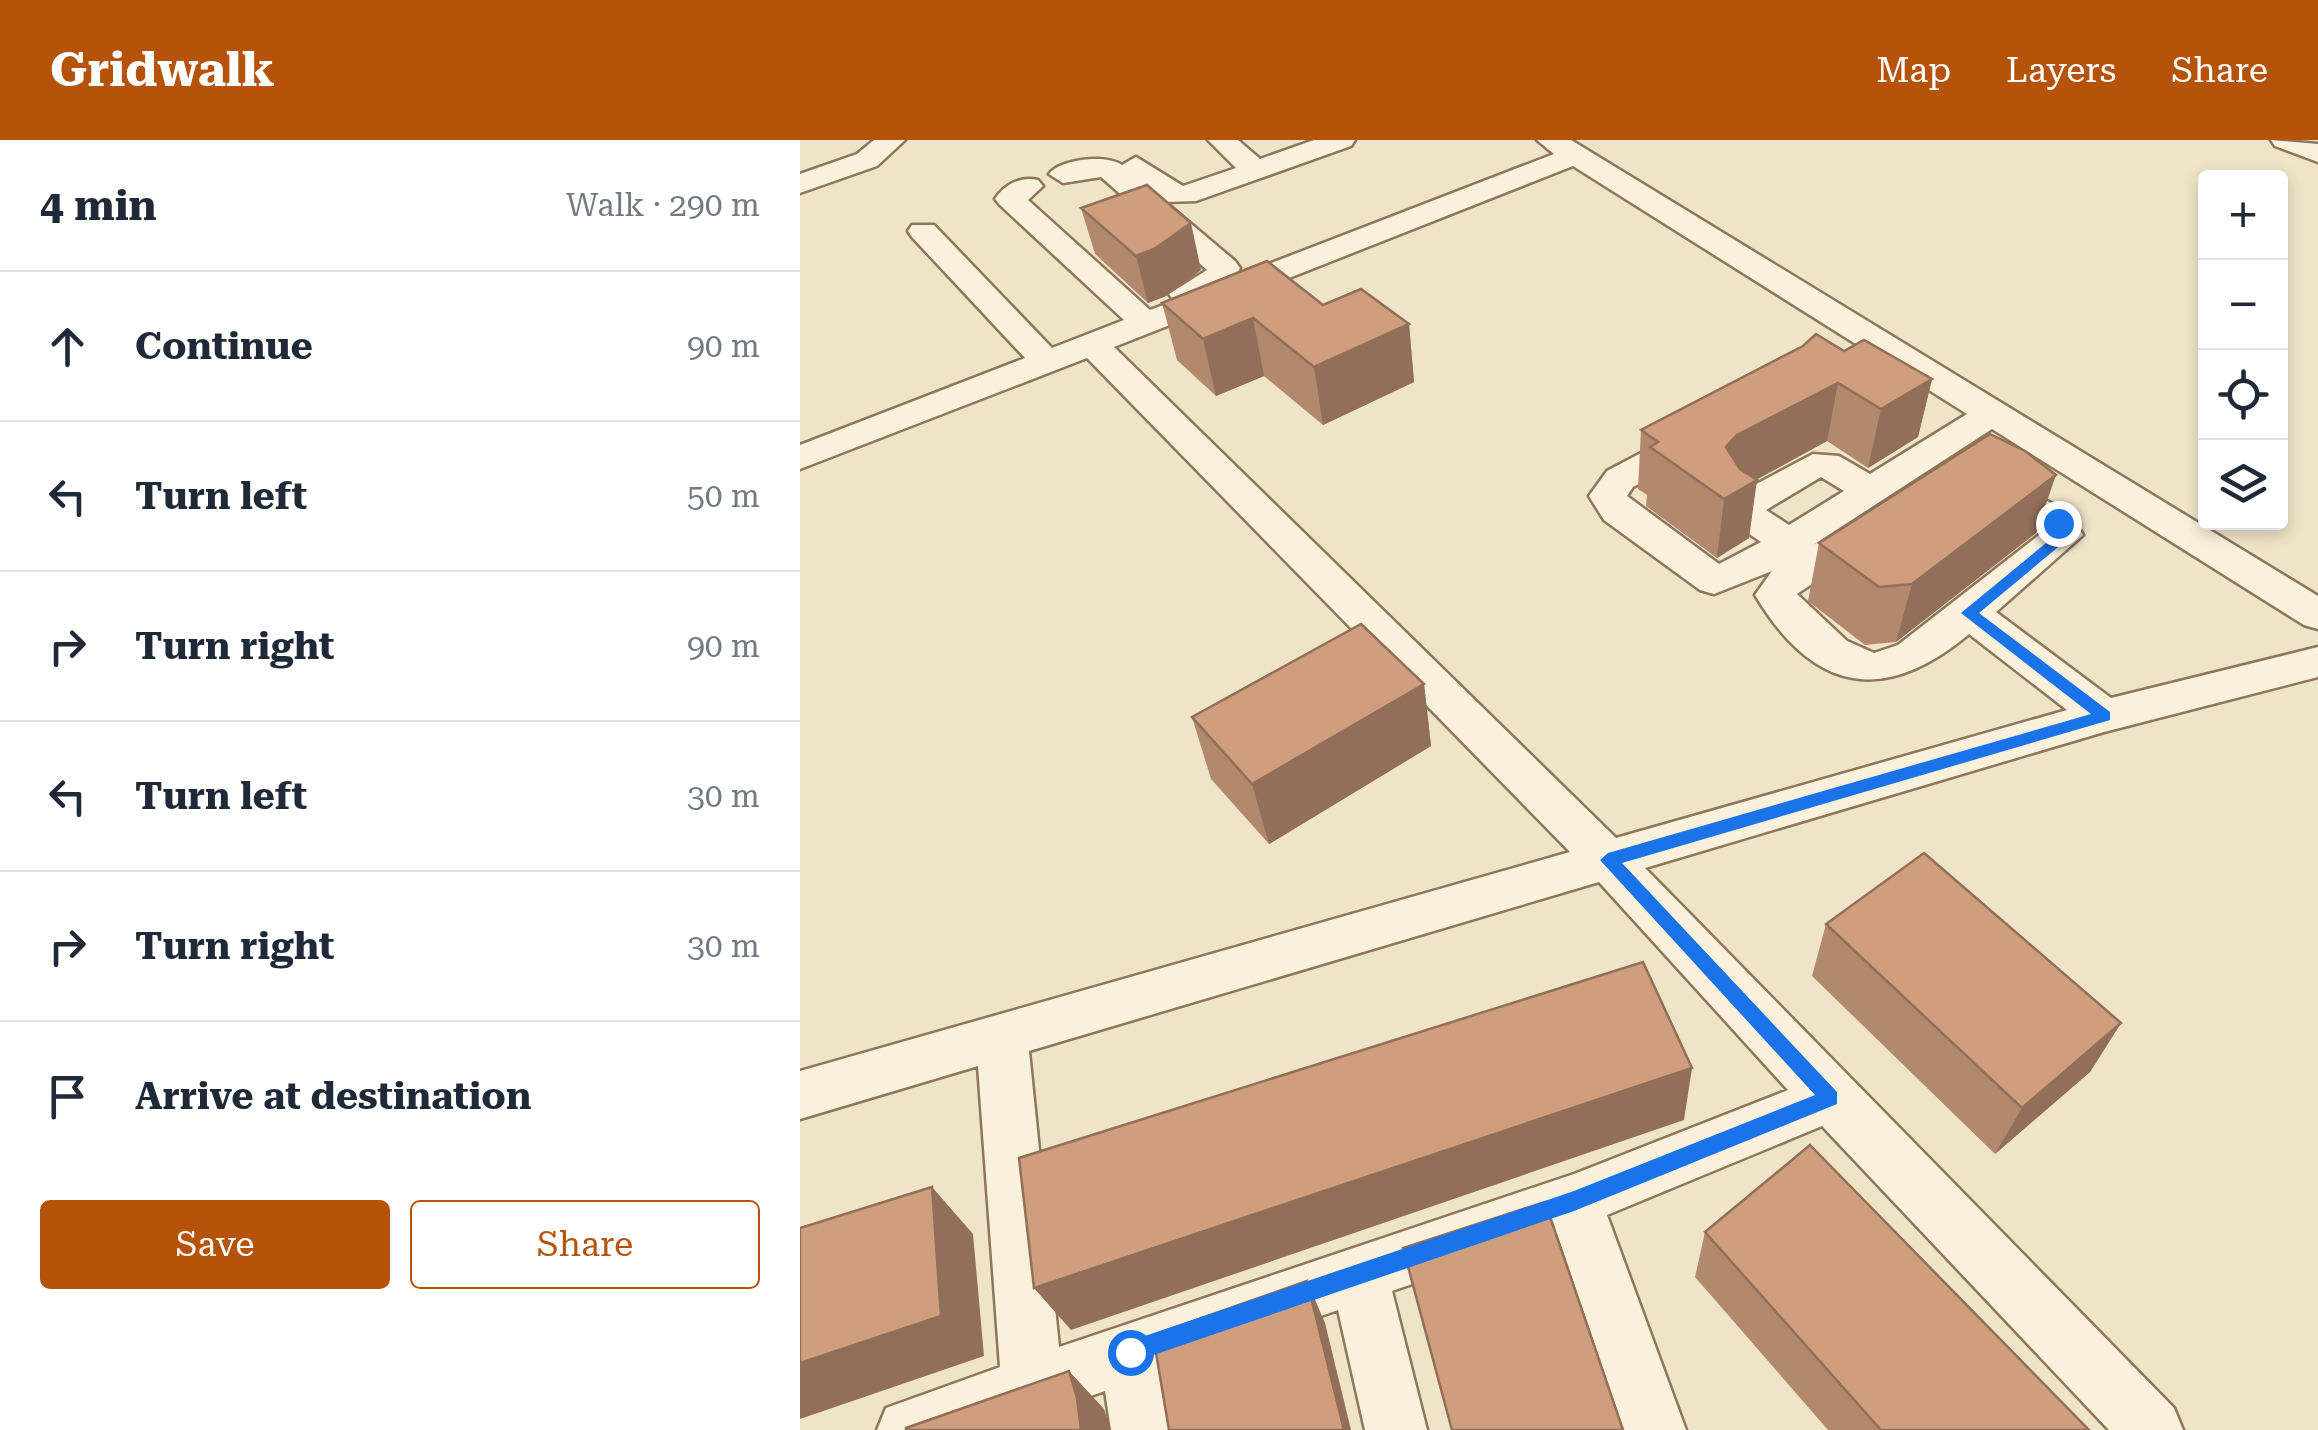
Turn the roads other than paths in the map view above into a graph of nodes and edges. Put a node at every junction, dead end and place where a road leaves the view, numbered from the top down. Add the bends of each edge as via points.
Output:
1 (892, 140) edge
2 (1114, 140) edge
3 (1222, 140) edge
4 (1341, 140) edge
5 (2285, 140) edge
6 (1564, 148) edge
7 (2318, 154) edge
8 (1255, 170) junction
9 (1064, 174) dead end
10 (800, 184) edge
11 (1028, 186) dead end
12 (1134, 192) junction
13 (1102, 202) edge
14 (1070, 213) dead end
15 (1158, 213) junction
16 (1038, 224) junction
17 (1126, 224) edge
18 (923, 230) dead end
19 (1095, 235) edge
20 (1063, 246) junction
21 (1142, 318) junction
22 (1094, 345) junction
23 (1048, 363) junction
24 (1993, 414) junction
25 (1716, 428) edge
26 (800, 458) edge
27 (1871, 490) junction
28 (1788, 542) junction
29 (1969, 613) junction
30 (2318, 615) edge
31 (2318, 662) edge
32 (2104, 716) junction
33 (1608, 860) junction
34 (1002, 1035) junction
35 (800, 1095) edge
36 (1830, 1098) junction
37 (1574, 1201) junction
38 (1358, 1272) junction
39 (1130, 1352) junction
40 (1032, 1386) junction
41 (914, 1429) edge
42 (1142, 1430) edge
43 (1396, 1430) edge
44 (1655, 1430) edge
45 (2152, 1430) edge

1 - 10 street via 867,160
2 - 8 street via 1113,147 1170,194
3 - 8 street
4 - 8 street
5 - 7 street
6 - 21 street
6 - 24 street
9 - 12 street via 1107,166
11 - 16 street via 1010,198
12 - 13 street
12 - 15 street
14 - 16 street
15 - 17 street
15 - 21 street via 1224,268 1217,282
16 - 20 street
18 - 23 street
19 - 20 street
20 - 21 street
21 - 22 street
22 - 23 street
22 - 33 street
23 - 26 street
24 - 27 street
24 - 30 street
25 - 28 street via 1620,479 1608,496 1617,512 1714,580 1745,570
27 - 28 street
27 - 28 street via 1826,464 1745,506
29 - 29 street via 1903,658 1874,668 1846,660 1775,594 1788,578 1945,480 1970,475 2036,508 2064,535
29 - 32 street
31 - 32 street
32 - 33 street
33 - 34 street
33 - 36 street
34 - 35 street
34 - 40 street
36 - 37 street
36 - 45 street
37 - 38 street
37 - 44 street
38 - 39 street
38 - 43 street
39 - 40 street
39 - 42 street
40 - 41 street

